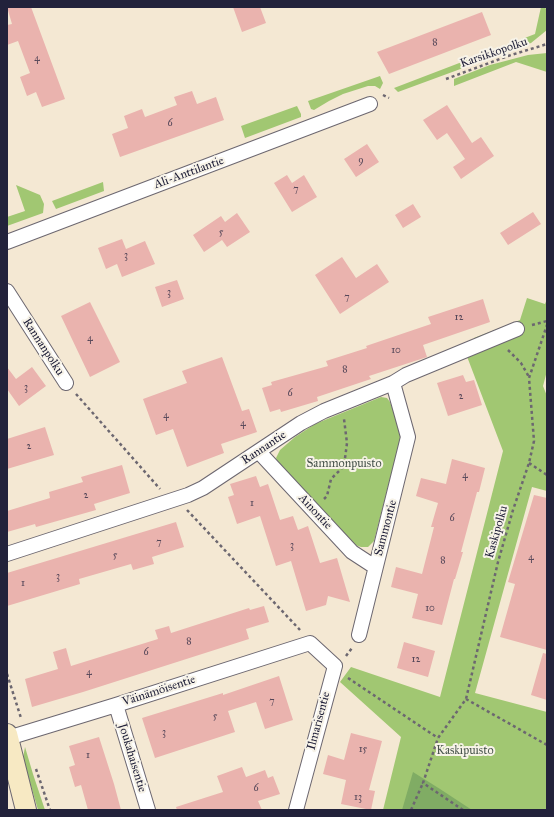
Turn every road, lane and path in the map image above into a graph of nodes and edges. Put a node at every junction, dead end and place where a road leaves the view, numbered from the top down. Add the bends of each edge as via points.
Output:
1 (547, 44) edge
2 (446, 78) dead end
3 (370, 104) dead end
4 (7, 242) edge
5 (7, 291) edge
6 (547, 325) edge
7 (517, 329) dead end
8 (494, 339) junction
9 (529, 378) junction
10 (66, 383) dead end
11 (393, 383) junction
12 (338, 406) junction
13 (259, 452) junction
14 (529, 463) junction
15 (547, 475) edge
16 (312, 511) junction
17 (7, 554) edge
18 (375, 567) junction
19 (359, 635) joint
20 (335, 666) junction
21 (466, 699) junction
22 (116, 705) junction
23 (8, 736) edge
24 (438, 738) junction
25 (547, 745) edge
26 (423, 783) junction
27 (26, 810) edge
28 (148, 810) edge
29 (296, 810) edge
30 (411, 810) edge
31 (463, 810) edge

1 - 2 path, Karsikkopolku
3 - 4 street, Ali-Anttilantie
5 - 10 street, Rannanpolku
6 - 9 path, Kaskipolku
7 - 8 street, Rannantie
8 - 9 path via 522,363
8 - 11 street, Rannantie via 406,375
9 - 14 path, Kaskipolku via 534,441
11 - 12 street, Rannantie
11 - 18 street, Sammontie via 408,437
12 - 13 street, Rannantie via 301,423
12 - 16 path via 344,421 347,443 344,466 331,479 327,496
13 - 16 street, Ainontie
13 - 17 street, Rannantie via 188,496
14 - 15 path
14 - 21 path, Kaskipolku via 512,510 498,562
16 - 18 street, Ainontie via 352,552
18 - 19 street, Sammontie
19 - 20 path via 341,663
20 - 22 street, Väinämöisentie via 310,643
20 - 24 path via 347,677
20 - 29 street, Ilmarisentie
21 - 24 path, Kaskipolku
21 - 25 path
22 - 23 street, Väinämöisentie
22 - 28 street, Joukahaisentie
23 - 27 street
24 - 26 path, Kaskipolku
26 - 30 path, Kaskipolku
26 - 31 path

